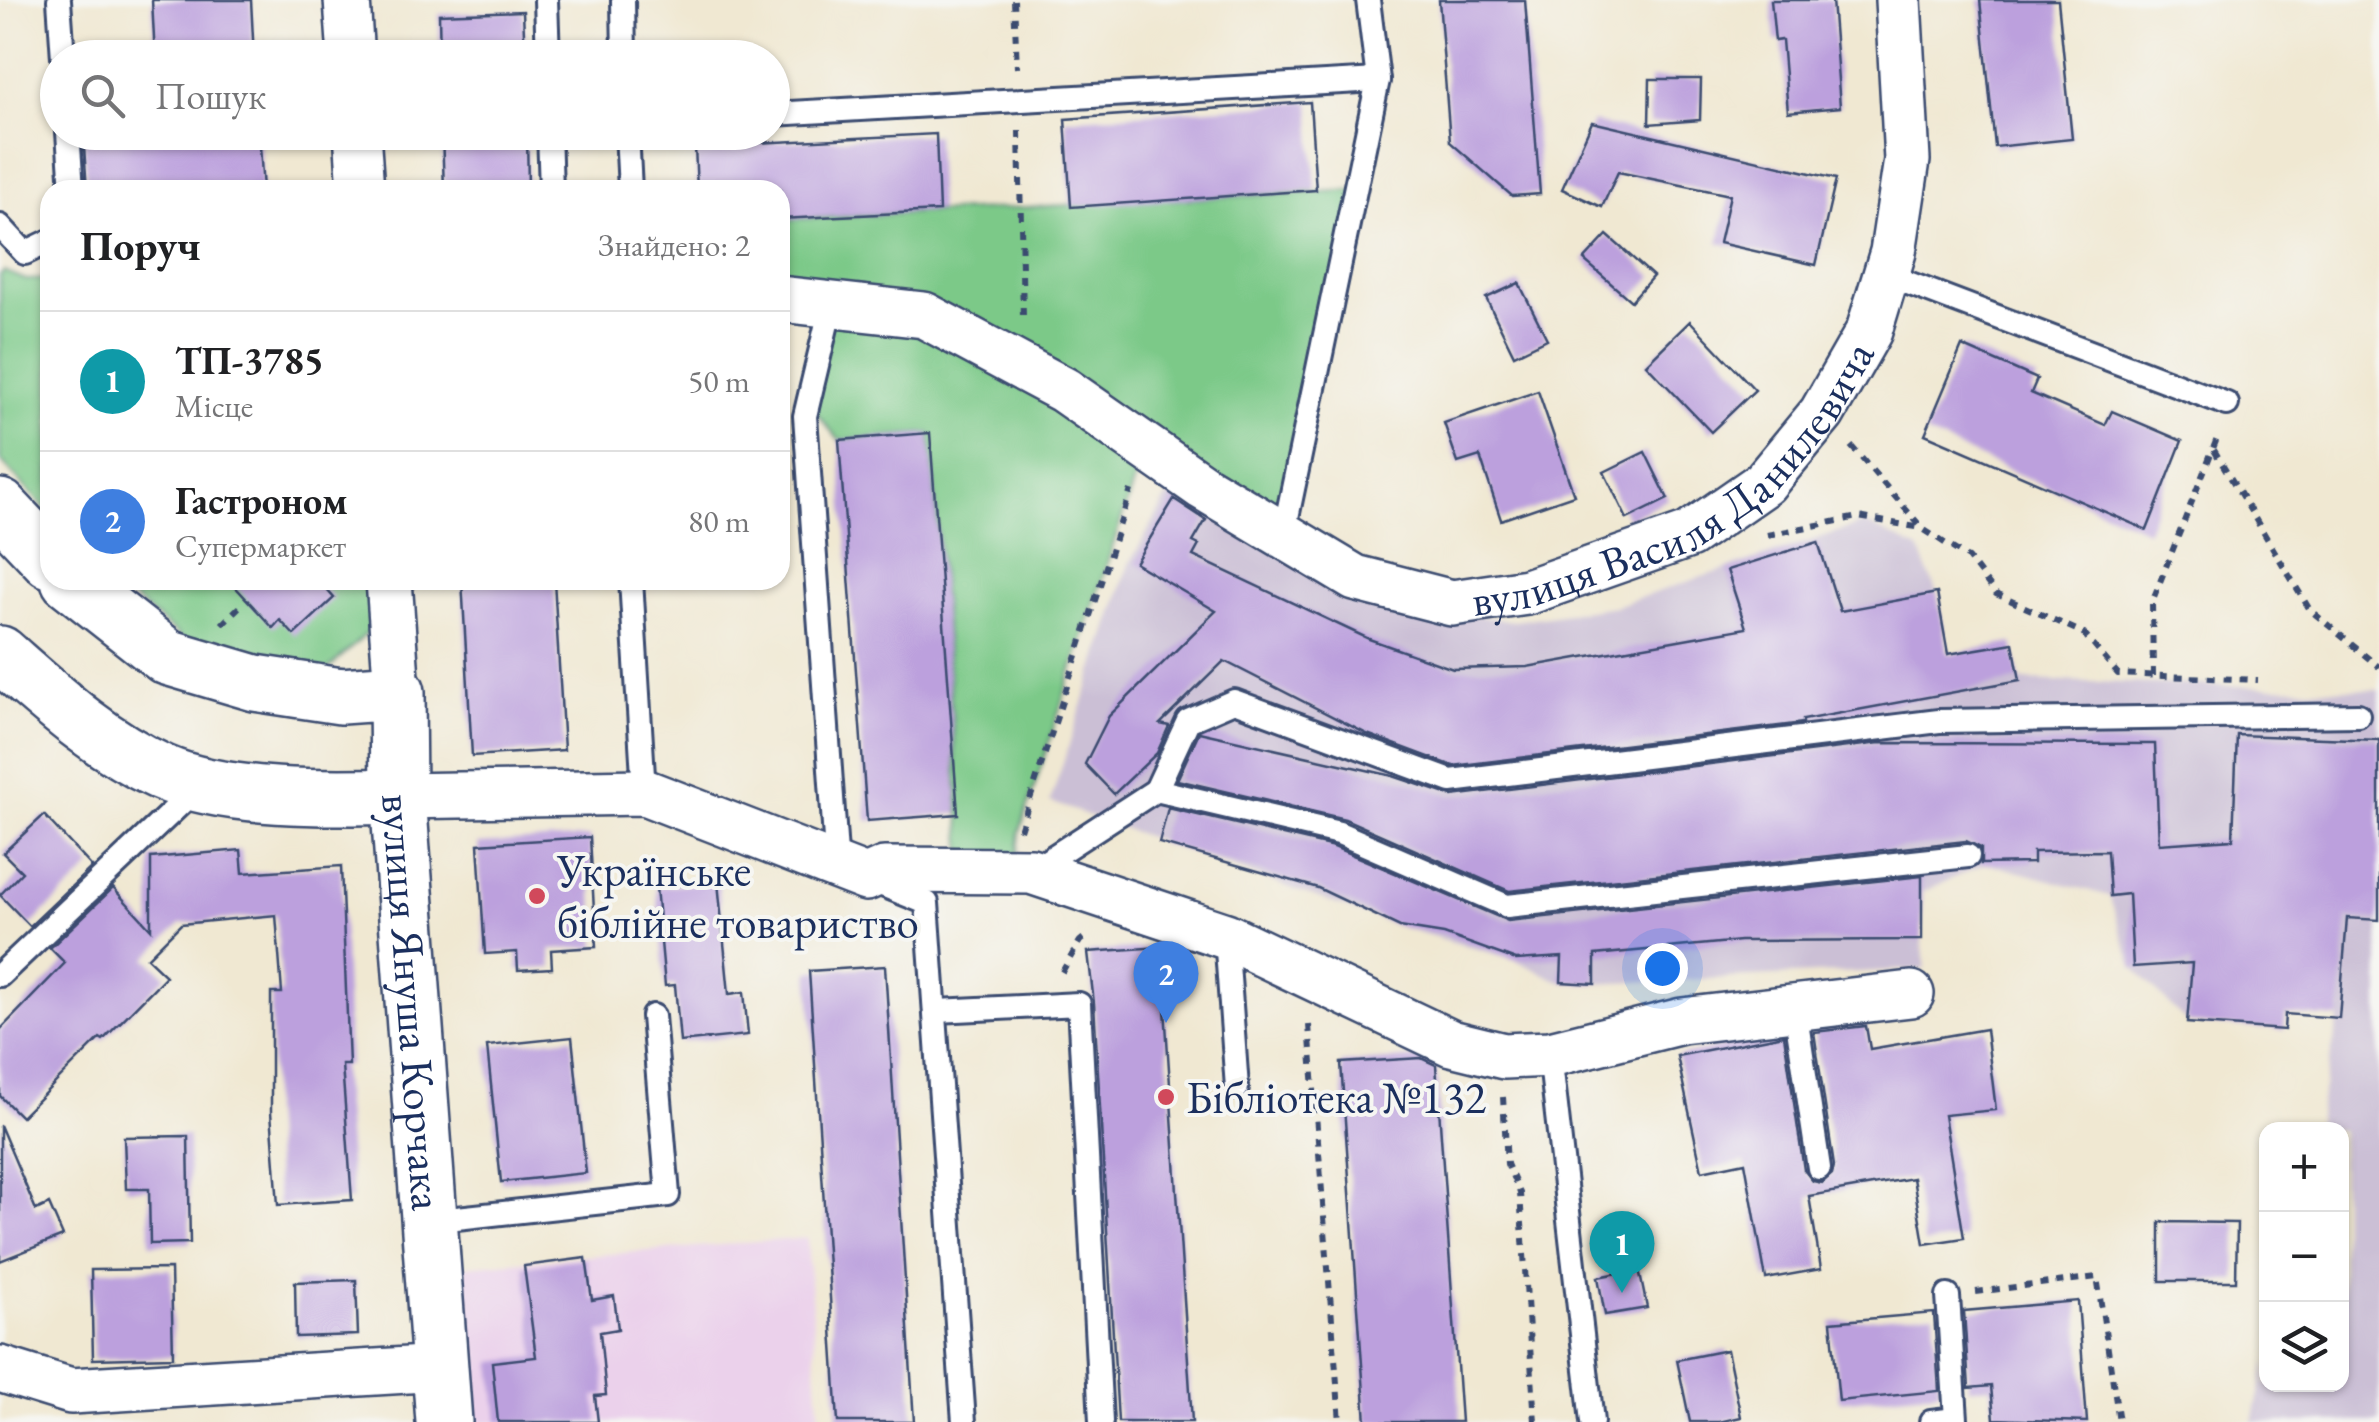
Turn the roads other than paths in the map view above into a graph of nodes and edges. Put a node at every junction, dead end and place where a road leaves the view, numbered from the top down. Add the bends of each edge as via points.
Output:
1 (59, 0) edge
2 (347, 0) edge
3 (546, 0) edge
4 (623, 0) edge
5 (1368, 0) edge
6 (1898, 0) edge
7 (62, 40) edge
8 (350, 40) edge
9 (547, 40) edge
10 (624, 40) edge
11 (1378, 80) junction
12 (790, 113) edge
13 (69, 150) edge
14 (358, 150) edge
15 (550, 150) edge
16 (628, 150) edge
17 (71, 180) edge
18 (360, 180) edge
19 (551, 180) edge
20 (629, 180) edge
21 (0, 226) edge
22 (40, 246) edge
23 (1887, 275) junction
24 (790, 300) edge
25 (832, 302) junction
26 (2227, 404) road end
27 (0, 507) edge
28 (1283, 537) junction
29 (40, 549) edge
30 (82, 590) edge
31 (390, 590) edge
32 (633, 590) edge
33 (0, 654) edge
34 (397, 692) junction
35 (2358, 716) dead end
36 (202, 784) junction
37 (1156, 790) junction
38 (644, 792) junction
39 (398, 796) junction
40 (1968, 856) dead end
41 (1024, 871) junction
42 (852, 873) junction
43 (1226, 936) junction
44 (0, 975) edge
45 (1911, 994) dead end
46 (1795, 1008) junction
47 (937, 1011) junction
48 (653, 1016) dead end
49 (1550, 1054) junction
50 (1237, 1088) dead end
51 (1819, 1168) dead end
52 (430, 1222) junction
53 (1948, 1296) road end
54 (440, 1368) junction
55 (0, 1369) edge
56 (444, 1422) edge
57 (964, 1422) edge
58 (1101, 1422) edge
59 (1592, 1422) edge
60 (1932, 1422) edge

1 - 7 lane
2 - 8 street
3 - 9 lane
4 - 10 lane
5 - 11 lane
6 - 23 street, вулиця Василя Данилевича via 1908,160
11 - 12 lane
11 - 28 lane
13 - 17 lane
14 - 18 street
15 - 19 lane
16 - 20 lane
21 - 22 lane via 25,253
23 - 26 lane
23 - 28 street, вулиця Василя Данилевича via 1869,331 1822,413 1764,484 1689,535 1526,592 1452,602 1354,578
24 - 25 street, вулиця Василя Данилевича
25 - 28 street, вулиця Василя Данилевича via 924,315 1064,390
25 - 42 lane via 805,416
27 - 29 street
30 - 34 street via 167,657 254,683 341,696
31 - 34 street, вулиця Януша Корчака
32 - 38 lane
33 - 36 street via 78,723 162,772
34 - 39 street, вулиця Януша Корчака
35 - 37 lane via 1939,722 1451,781 1234,700 1188,720
36 - 39 street via 263,793
36 - 44 lane
37 - 40 lane via 1339,833 1507,906
37 - 41 lane
38 - 39 street
38 - 42 street
39 - 52 street, вулиця Януша Корчака
41 - 42 street
41 - 43 street
42 - 47 lane via 927,902
43 - 49 street via 1451,1042 1504,1056
43 - 50 lane
45 - 46 street
46 - 49 street via 1682,1022
46 - 51 lane
47 - 57 lane
47 - 58 lane via 1079,1004
48 - 52 lane via 668,1195
49 - 59 lane
52 - 54 street, вулиця Януша Корчака
53 - 60 lane via 1956,1419
54 - 55 street via 71,1391
54 - 56 street, вулиця Януша Корчака

